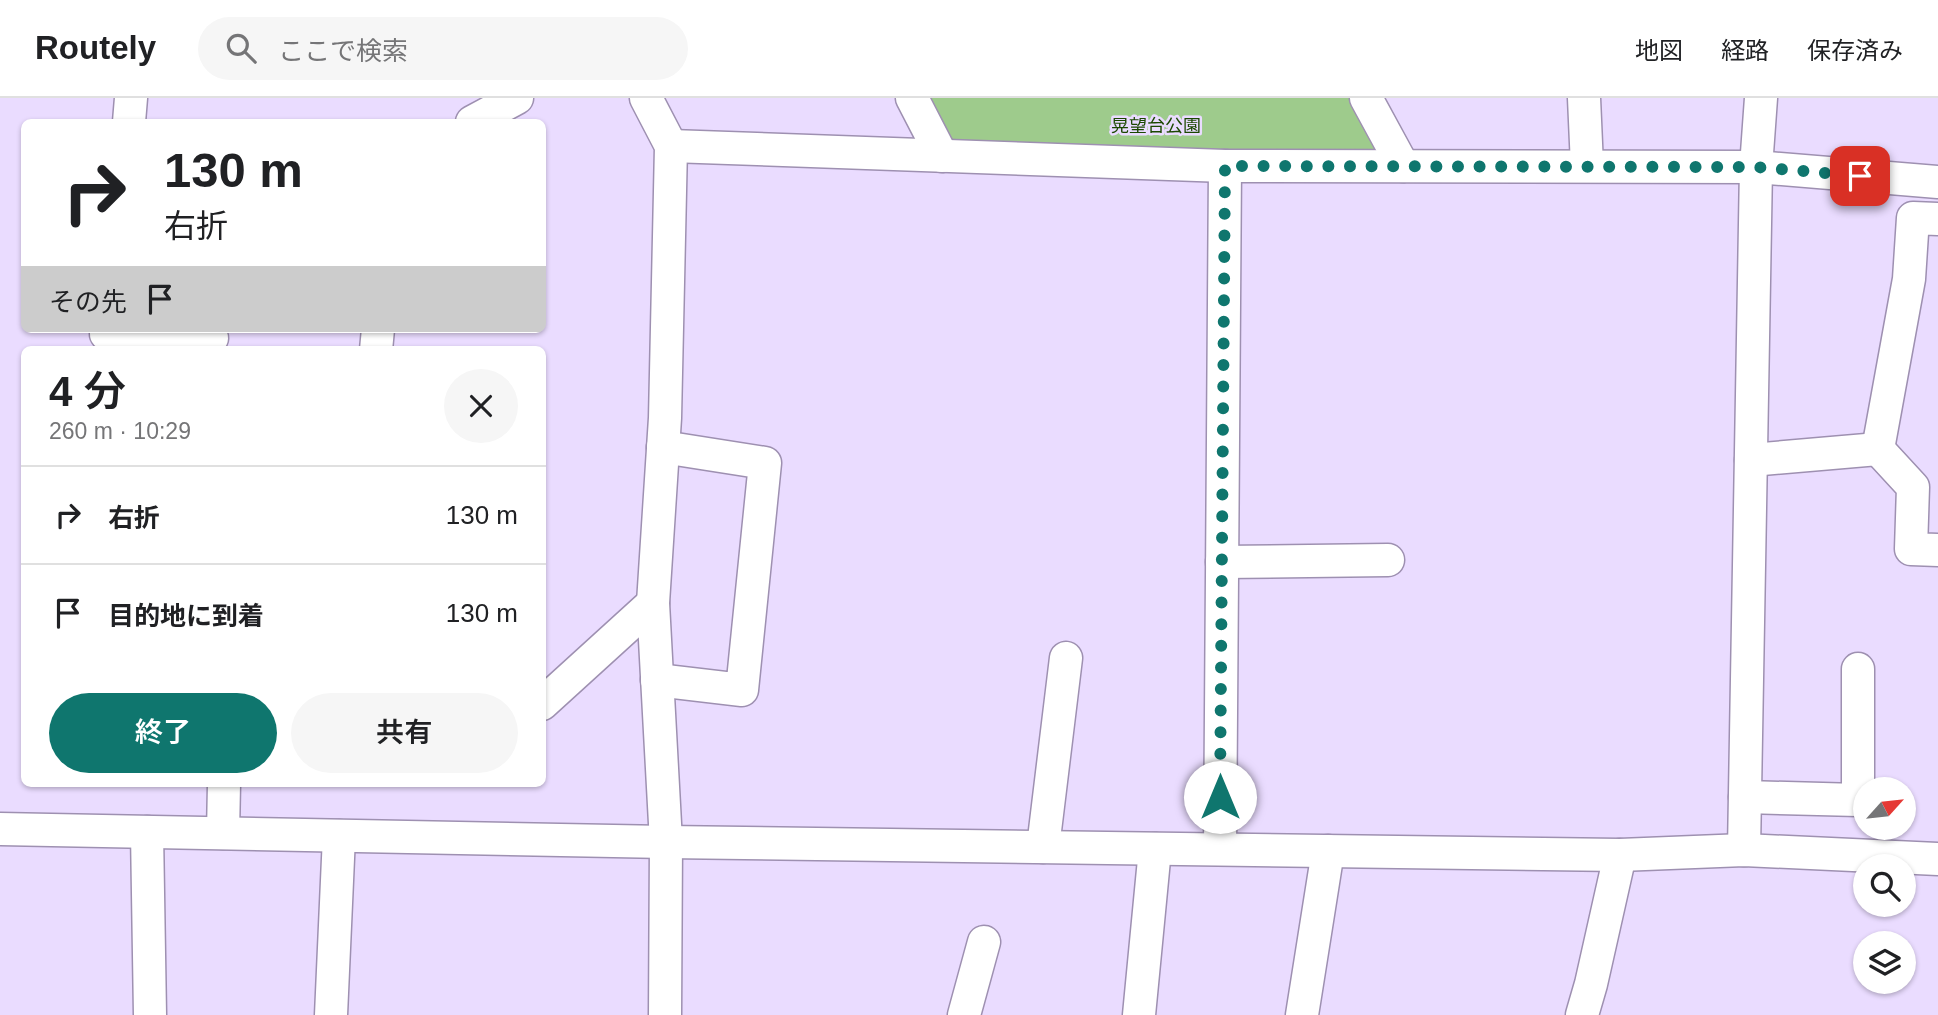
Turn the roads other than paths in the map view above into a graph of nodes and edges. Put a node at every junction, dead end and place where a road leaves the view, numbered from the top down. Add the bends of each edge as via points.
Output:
1 (131, 98) edge
2 (517, 98) edge
3 (646, 98) edge
4 (912, 98) edge
5 (1366, 98) edge
6 (1584, 98) edge
7 (1761, 98) edge
8 (129, 119) edge
9 (478, 119) edge
10 (671, 146) junction
11 (942, 156) junction
12 (1225, 166) junction
13 (1403, 166) junction
14 (1587, 166) junction
15 (1756, 167) junction
16 (1938, 182) edge
17 (1938, 219) edge
18 (106, 338) edge
19 (212, 339) edge
20 (663, 447) junction
21 (1878, 449) junction
22 (1751, 460) junction
23 (1938, 550) edge
24 (1388, 560) dead end
25 (1222, 562) junction
26 (653, 603) junction
27 (1066, 658) dead end
28 (1858, 669) dead end
29 (657, 680) junction
30 (546, 700) edge
31 (224, 787) edge
32 (1745, 797) junction
33 (0, 829) edge
34 (147, 832) junction
35 (223, 833) junction
36 (339, 836) junction
37 (666, 842) junction
38 (1042, 847) junction
39 (1155, 849) junction
40 (1220, 849) junction
41 (1744, 850) junction
42 (1328, 851) junction
43 (1619, 855) junction
44 (1938, 859) edge
45 (984, 942) dead end
46 (150, 1015) edge
47 (331, 1015) edge
48 (665, 1015) edge
49 (964, 1015) edge
50 (1139, 1015) edge
51 (1302, 1015) edge
52 (1581, 1015) edge

1 - 8 street
2 - 9 street
3 - 10 street
4 - 11 street
5 - 13 street
6 - 14 street
7 - 15 street
10 - 11 street
10 - 20 street
11 - 12 street
12 - 13 street
12 - 25 street
13 - 14 street
14 - 15 street
15 - 16 street
15 - 22 street
17 - 21 street via 1913,218 1909,279
18 - 19 street
20 - 26 street
20 - 29 street via 765,463 742,690
21 - 22 street
21 - 23 street via 1913,487 1912,549
22 - 32 street
24 - 25 street
25 - 40 street
26 - 29 street
26 - 30 street
27 - 38 street
28 - 32 street via 1858,800
29 - 37 street
31 - 35 street
32 - 41 street
33 - 34 street
34 - 35 street
34 - 46 street
35 - 36 street
36 - 37 street
36 - 47 street
37 - 38 street
37 - 48 street
38 - 39 street
39 - 40 street
39 - 50 street
40 - 42 street
41 - 43 street
41 - 44 street
42 - 43 street
42 - 51 street
43 - 52 street
45 - 49 street

